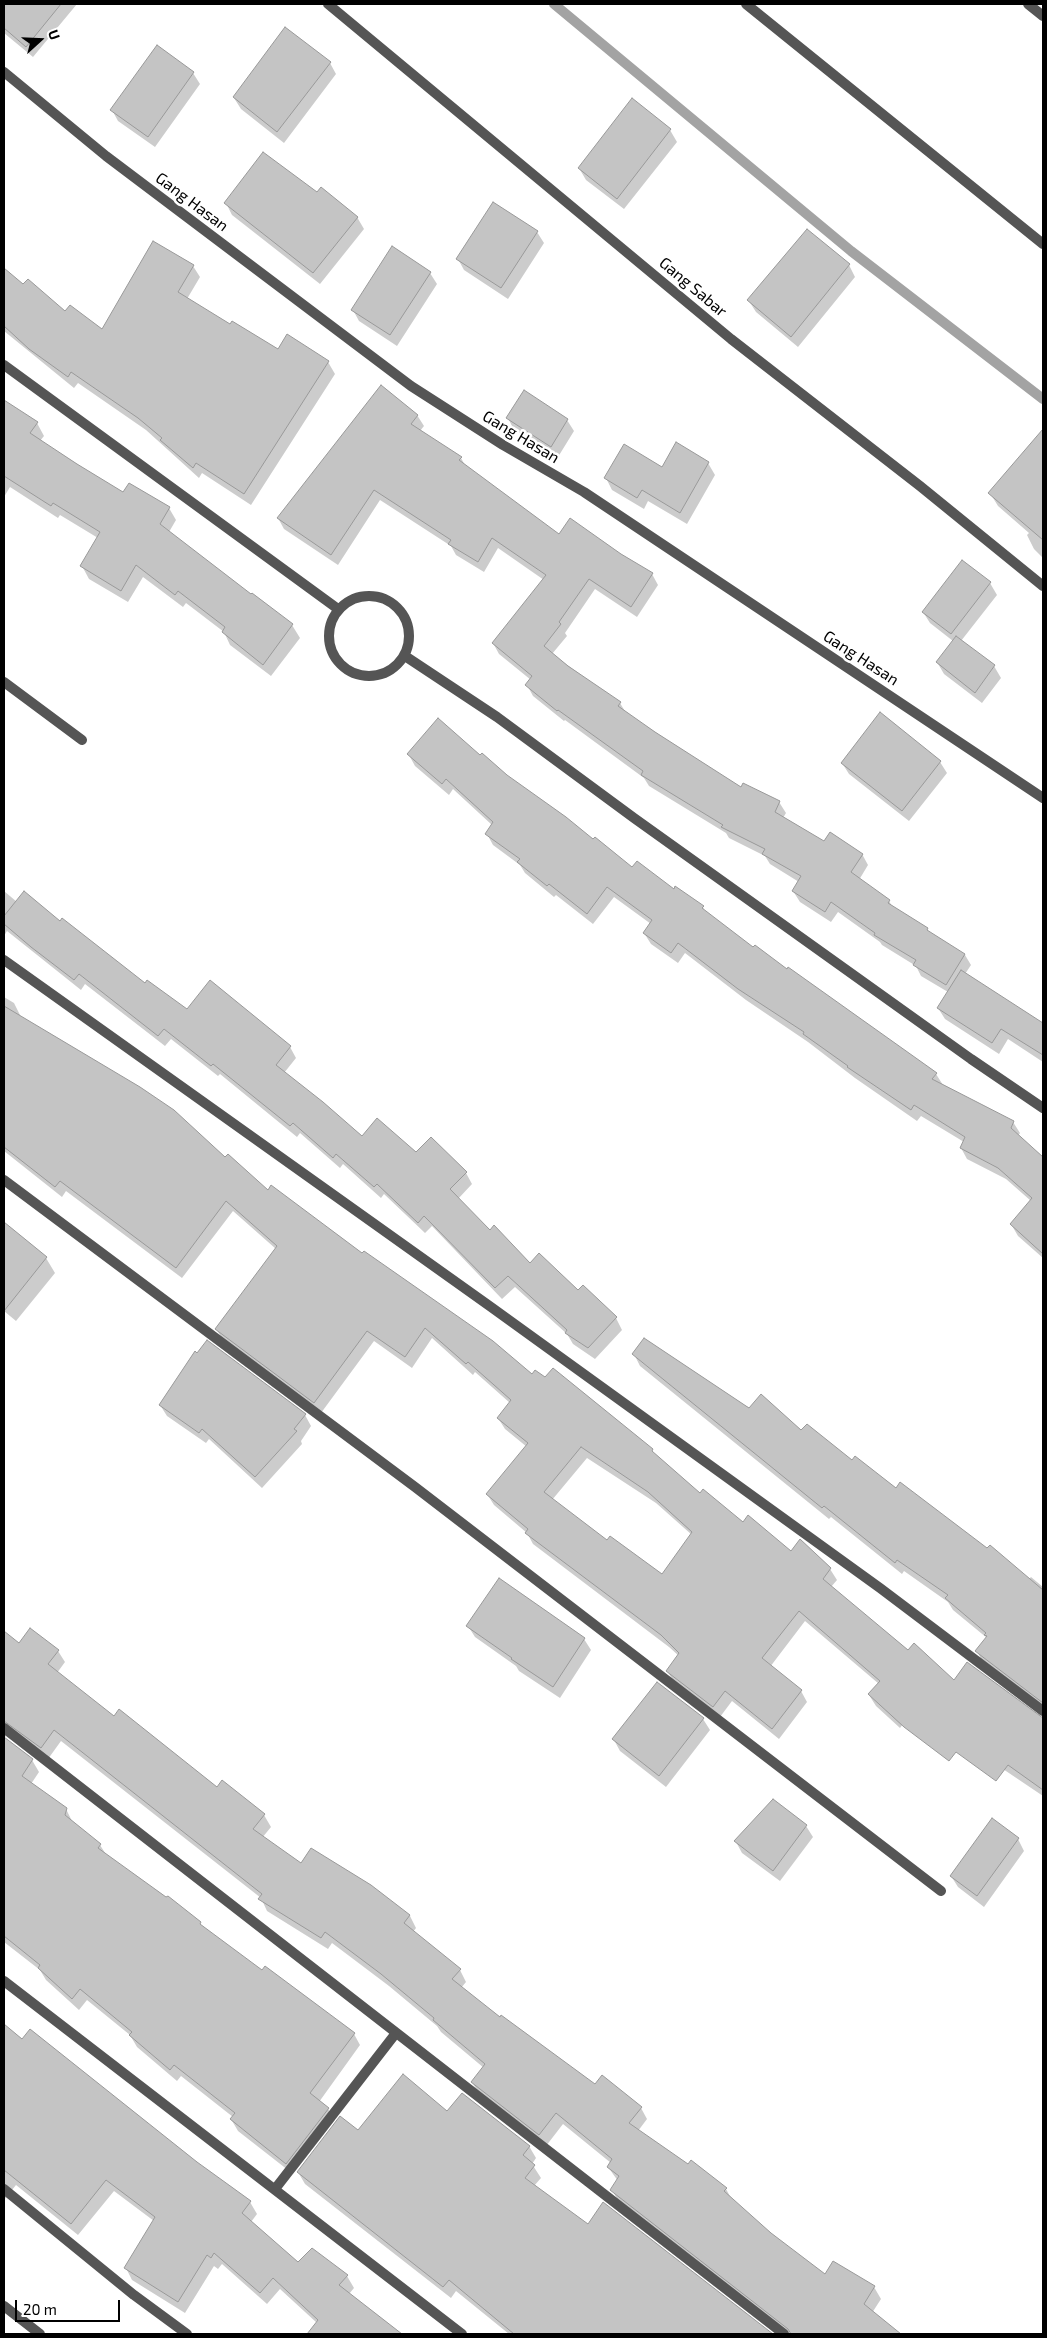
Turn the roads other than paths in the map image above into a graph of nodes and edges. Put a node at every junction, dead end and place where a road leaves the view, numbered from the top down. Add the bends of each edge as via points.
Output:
1 (328, 4) edge
2 (746, 4) edge
3 (1028, 4) edge
4 (1043, 16) edge
5 (4, 72) edge
6 (1043, 244) edge
7 (4, 365) edge
8 (1043, 586) edge
9 (338, 609) junction
10 (406, 656) junction
11 (4, 682) edge
12 (82, 740) dead end
13 (1043, 798) edge
14 (4, 960) edge
15 (1043, 1108) edge
16 (4, 1180) edge
17 (1043, 1711) edge
18 (4, 1728) edge
19 (941, 1892) dead end
20 (4, 1981) edge
21 (396, 2034) junction
22 (4, 2189) edge
23 (275, 2189) junction
24 (4, 2306) edge
25 (40, 2334) edge
26 (187, 2334) edge
27 (462, 2334) edge
28 (784, 2334) edge

1 - 8 street, Gang Sabar via 731,339
2 - 6 street
3 - 4 street
5 - 13 street, Gang Hasan via 106,156 411,386 584,492
7 - 9 street
9 - 10 street via 355,598 374,595 393,602 406,617 410,636
9 - 10 street via 329,626 330,646 338,663 355,675 374,677 392,670
10 - 15 street via 498,717 962,1054
11 - 12 street
14 - 17 street via 880,1588
16 - 19 street via 469,1528
18 - 21 street
20 - 23 street
21 - 23 street
21 - 28 street
22 - 26 street
23 - 27 street
24 - 25 street

